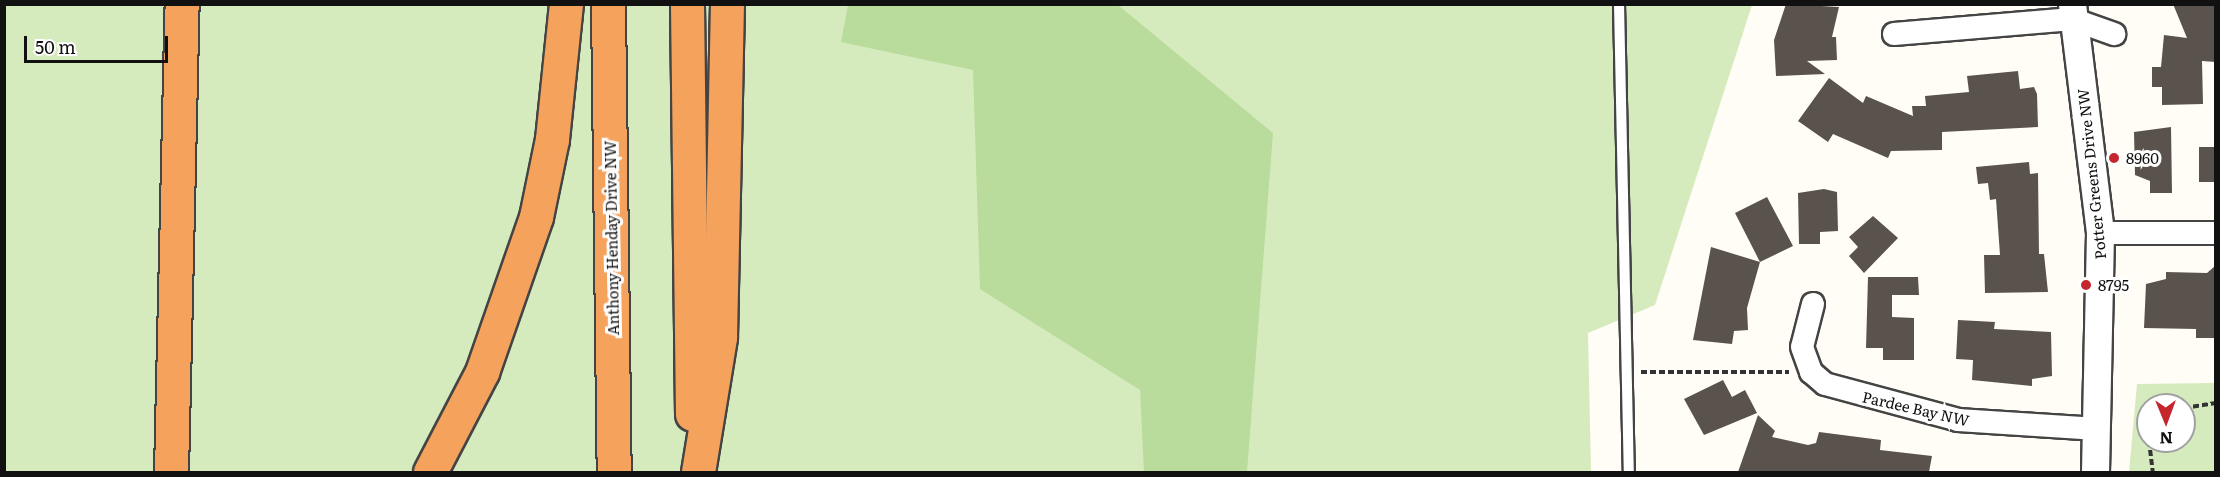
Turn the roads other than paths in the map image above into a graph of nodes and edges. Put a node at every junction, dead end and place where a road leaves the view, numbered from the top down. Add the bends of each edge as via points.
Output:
1 (182, 4) edge
2 (566, 4) edge
3 (608, 4) edge
4 (687, 4) edge
5 (727, 4) edge
6 (1619, 4) edge
7 (2072, 12) edge
8 (1894, 34) dead end
9 (2114, 34) dead end
10 (2100, 233) junction
11 (2216, 233) edge
12 (1813, 304) dead end
13 (2098, 429) junction
14 (171, 472) edge
15 (430, 472) edge
16 (615, 472) edge
17 (693, 472) edge
18 (698, 472) edge
19 (1629, 472) edge
20 (2095, 472) edge

1 - 14 highway
2 - 15 highway via 552,139 536,217 482,372
3 - 16 highway, Anthony Henday Drive NW
4 - 17 highway
5 - 18 highway via 720,337
6 - 19 lane
7 - 8 street
7 - 9 street
7 - 10 street, Potter Greens Drive NW
10 - 11 street
10 - 13 street, Potter Greens Drive NW
12 - 13 street, Pardee Bay NW via 1802,347 1811,372 1825,384 1923,413 2014,427
13 - 20 street, Potter Greens Drive NW

